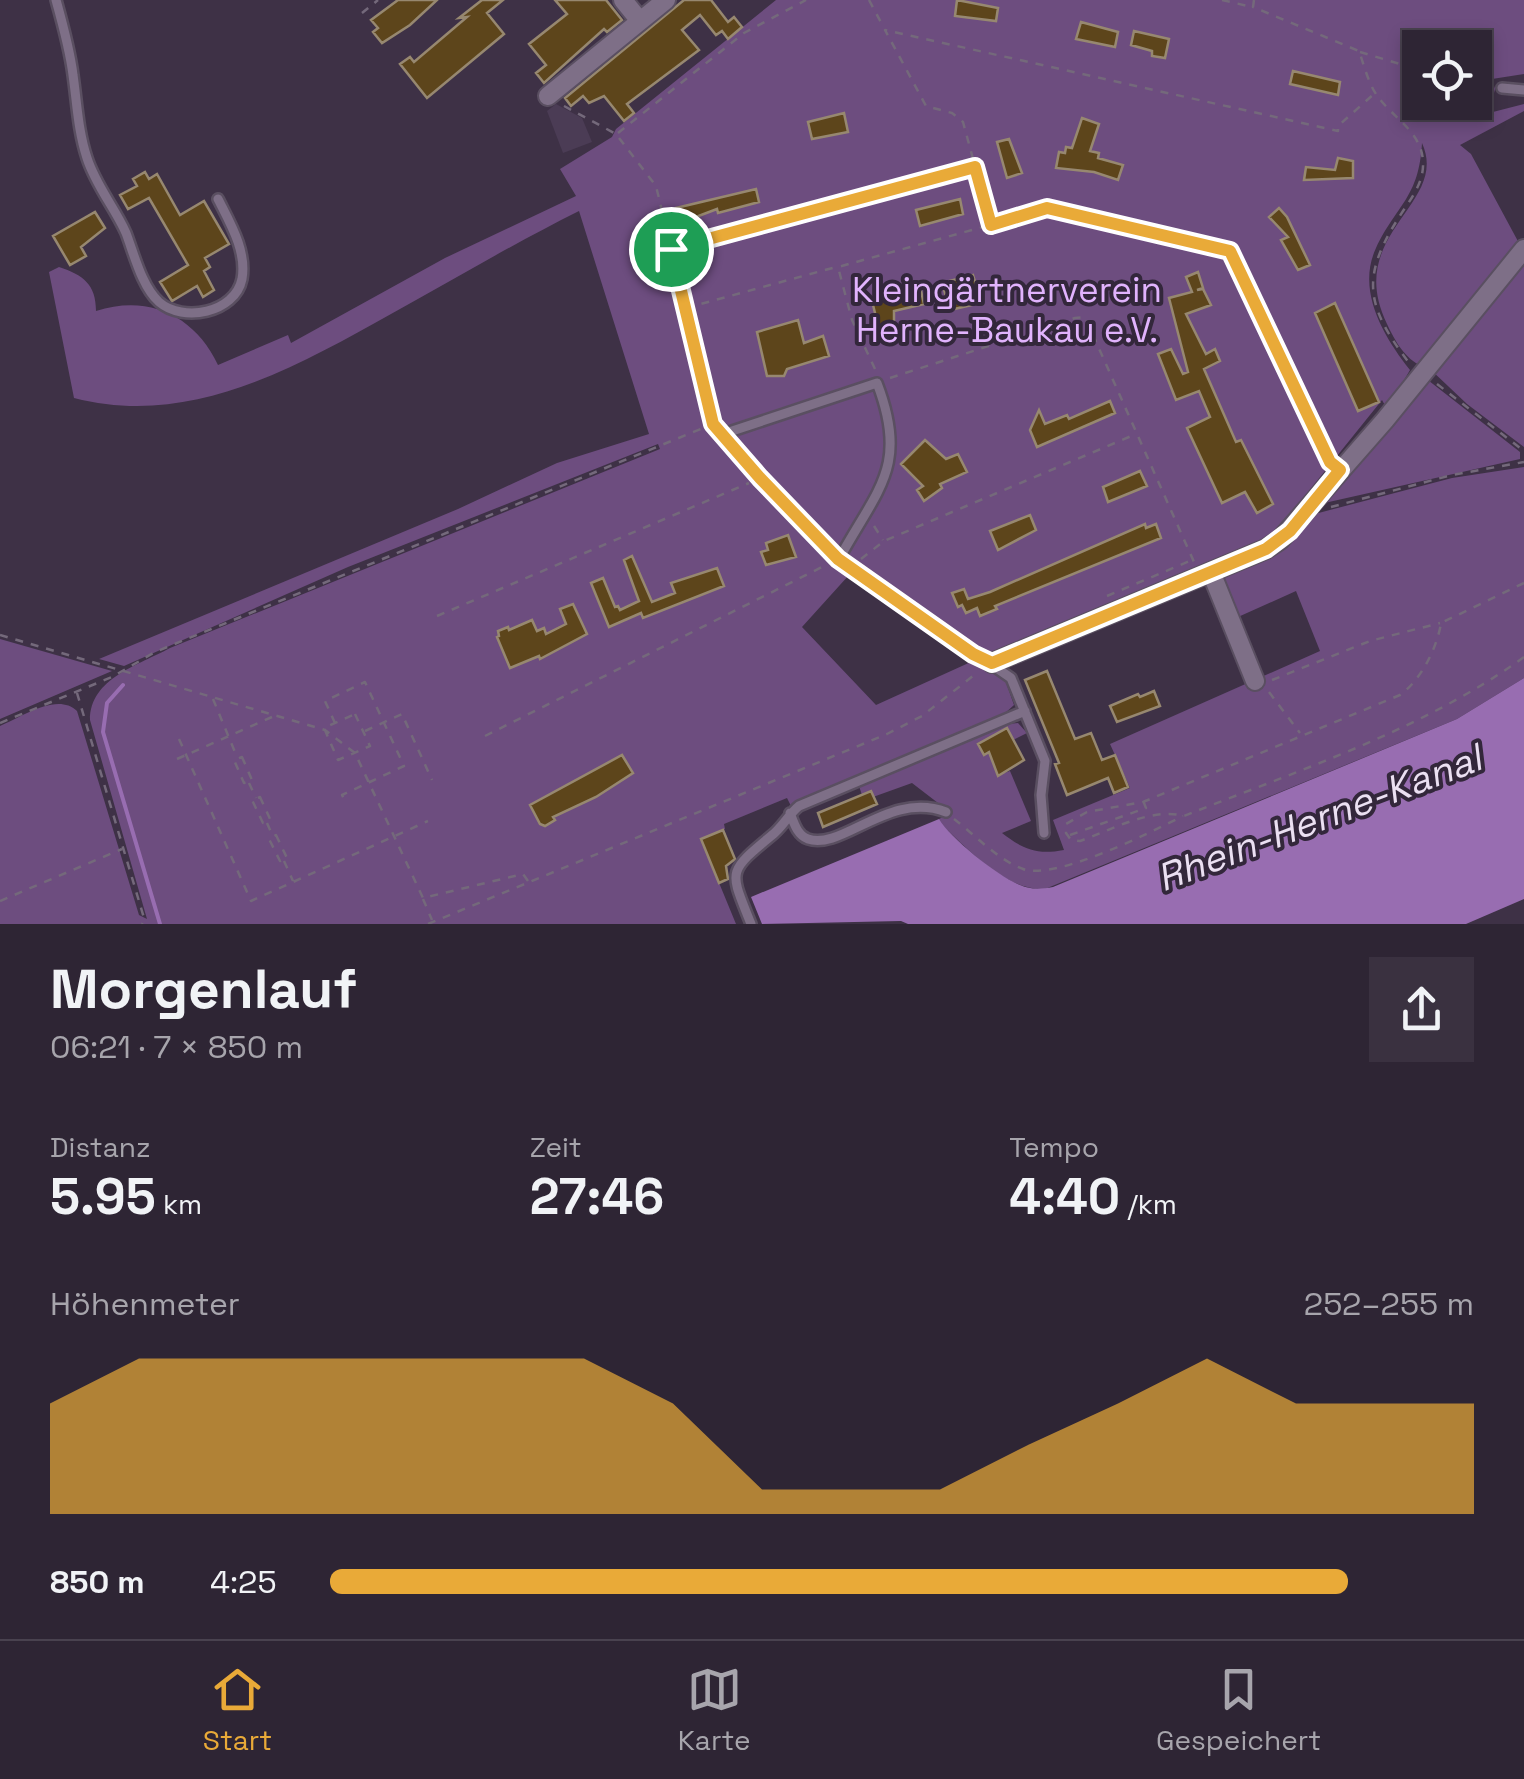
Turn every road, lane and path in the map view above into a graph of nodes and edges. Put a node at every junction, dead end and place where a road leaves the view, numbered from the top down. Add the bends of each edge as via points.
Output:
1 (56, 0) edge
2 (378, 0) edge
3 (623, 0) edge
4 (666, 0) edge
5 (806, 0) edge
6 (868, 0) edge
7 (1222, 0) edge
8 (1254, 0) edge
9 (1254, 7) junction
10 (362, 12) dead end
11 (640, 21) junction
12 (885, 30) junction
13 (1359, 51) junction
14 (1402, 64) edge
15 (1492, 86) edge
16 (1502, 88) joint
17 (1524, 90) edge
18 (1375, 93) junction
19 (548, 96) joint
20 (616, 134) junction
21 (975, 167) junction
22 (218, 199) dead end
23 (991, 225) junction
24 (671, 249) junction
25 (1524, 250) edge
26 (838, 267) junction
27 (686, 308) junction
28 (1423, 372) junction
29 (877, 382) junction
30 (1137, 434) junction
31 (1524, 452) edge
32 (1524, 462) edge
33 (1340, 470) junction
34 (760, 478) junction
35 (1312, 505) junction
36 (866, 511) junction
37 (884, 541) junction
38 (838, 559) junction
39 (850, 568) junction
40 (1211, 572) junction
41 (1524, 583) edge
42 (1104, 598) dead end
43 (437, 616) dead end
44 (1441, 623) junction
45 (0, 635) edge
46 (1524, 657) edge
47 (992, 663) junction
48 (124, 670) junction
49 (1256, 681) dead end
50 (76, 692) junction
51 (212, 698) junction
52 (1025, 711) junction
53 (276, 716) junction
54 (334, 722) junction
55 (384, 722) junction
56 (0, 724) edge
57 (325, 730) junction
58 (363, 732) junction
59 (1301, 734) junction
60 (485, 736) dead end
61 (228, 737) junction
62 (179, 739) dead end
63 (356, 752) junction
64 (186, 755) junction
65 (238, 758) junction
66 (177, 759) dead end
67 (432, 780) dead end
68 (248, 782) junction
69 (369, 782) junction
70 (1143, 802) junction
71 (346, 803) dead end
72 (946, 812) joint
73 (790, 814) junction
74 (1184, 816) junction
75 (428, 822) dead end
76 (1044, 833) dead end
77 (394, 836) junction
78 (1067, 836) junction
79 (123, 848) junction
80 (528, 881) junction
81 (294, 882) junction
82 (422, 898) junction
83 (0, 902) edge
84 (431, 923) edge
85 (142, 924) edge
86 (751, 924) edge

1 - 22 lane via 87,159 150,290 173,310 221,306 242,280 236,234
2 - 10 path
3 - 11 street
4 - 11 street
5 - 20 path via 744,33
6 - 12 path
7 - 9 path
8 - 9 path
9 - 13 path
11 - 19 street
12 - 18 path via 1338,131
12 - 21 path via 926,106 963,122
13 - 14 path
13 - 18 path
15 - 16 path
16 - 17 lane
18 - 28 path via 1422,152 1420,183 1383,242 1372,282 1384,327
19 - 20 path
20 - 24 path via 656,186
21 - 23 path
21 - 24 path
23 - 26 path
23 - 33 path via 1047,208 1230,251 1330,462
24 - 27 path
25 - 28 street
26 - 27 path
26 - 29 path
27 - 48 path via 713,424
28 - 31 path
28 - 33 street
29 - 30 path via 1084,318
29 - 34 lane via 723,434
29 - 36 lane via 889,416 892,457
30 - 37 path
30 - 42 path via 1194,560
32 - 35 path via 1327,508
33 - 35 street
34 - 38 lane
34 - 43 path
35 - 40 street via 1280,540
36 - 37 path
36 - 38 lane
37 - 39 path
38 - 39 lane
38 - 60 path
39 - 47 lane
40 - 47 street
40 - 49 street
41 - 44 path
44 - 59 path via 1412,686
44 - 59 path via 1370,641 1262,684
45 - 48 path
46 - 74 path via 1441,710
47 - 52 lane via 1012,678
47 - 80 path via 887,734
48 - 50 path
48 - 51 path
50 - 56 path
50 - 79 path
51 - 53 path
51 - 61 path
52 - 73 lane
52 - 76 lane via 1044,761
53 - 57 path
53 - 61 path
54 - 55 path via 324,701 365,682
54 - 57 path
54 - 58 path via 355,714
55 - 58 path
55 - 67 path via 402,714
55 - 69 path via 404,766
57 - 63 path
57 - 63 path via 338,760
58 - 63 path via 370,746
59 - 70 path
61 - 64 path
61 - 65 path
62 - 64 path
63 - 69 path
64 - 66 path
64 - 81 path via 252,901
65 - 68 path
65 - 68 path
68 - 81 path
69 - 71 path via 342,795
69 - 77 path
70 - 78 path via 1146,808
70 - 78 path via 1077,816 1066,824
72 - 73 lane via 908,806 822,840 798,832
72 - 74 path via 1009,862 1036,872
73 - 86 lane via 736,869
74 - 78 path via 1142,818 1080,841
75 - 77 path
77 - 81 path
77 - 82 path
79 - 83 path
79 - 85 path
80 - 82 path via 524,874
80 - 84 path
82 - 84 path

